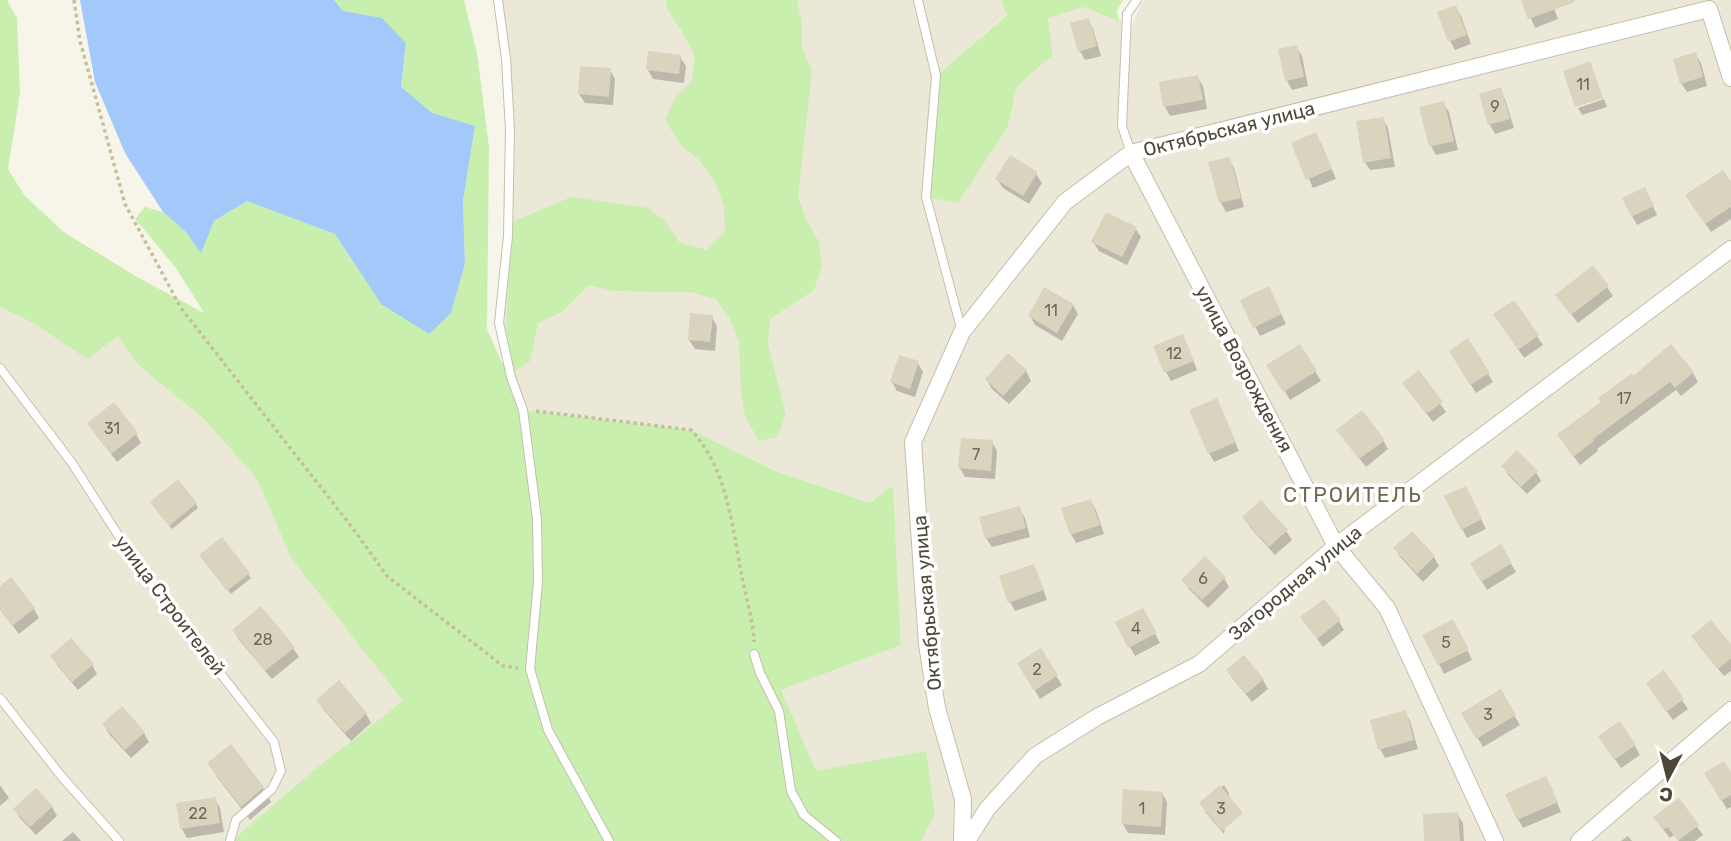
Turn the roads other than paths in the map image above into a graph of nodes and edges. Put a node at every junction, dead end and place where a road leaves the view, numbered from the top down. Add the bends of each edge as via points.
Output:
1 (498, 0) edge
2 (918, 0) edge
3 (1137, 0) edge
4 (1707, 5) edge
5 (1731, 78) edge
6 (1131, 153) junction
7 (1731, 249) edge
8 (962, 332) junction
9 (0, 368) edge
10 (1336, 545) junction
11 (754, 654) road end
12 (0, 698) edge
13 (1731, 710) edge
14 (119, 841) edge
15 (230, 841) edge
16 (608, 841) edge
17 (836, 841) edge
18 (962, 841) edge
19 (967, 841) edge
20 (1495, 841) edge
21 (1579, 841) edge

1 - 16 lane via 510,130 508,236 499,324 523,410 537,519 538,582 530,669 548,730
2 - 8 lane via 936,76 926,197
3 - 6 lane via 1127,14 1122,126
4 - 5 street
4 - 6 street, Октябрьская улица
6 - 8 street, Октябрьская улица via 1065,202
6 - 10 street, улица Возрождения
7 - 10 street, Загородная улица
8 - 18 street, Октябрьская улица via 913,442 927,644 937,708 963,799
9 - 15 lane, улица Строителей via 72,463 145,577 274,742 281,771 272,789 236,820
10 - 19 street, Загородная улица via 1199,664 1097,717 1035,756 987,809
10 - 20 street, улица Возрождения via 1387,608
11 - 17 lane via 779,711 791,792 804,815
12 - 14 lane
13 - 21 street

